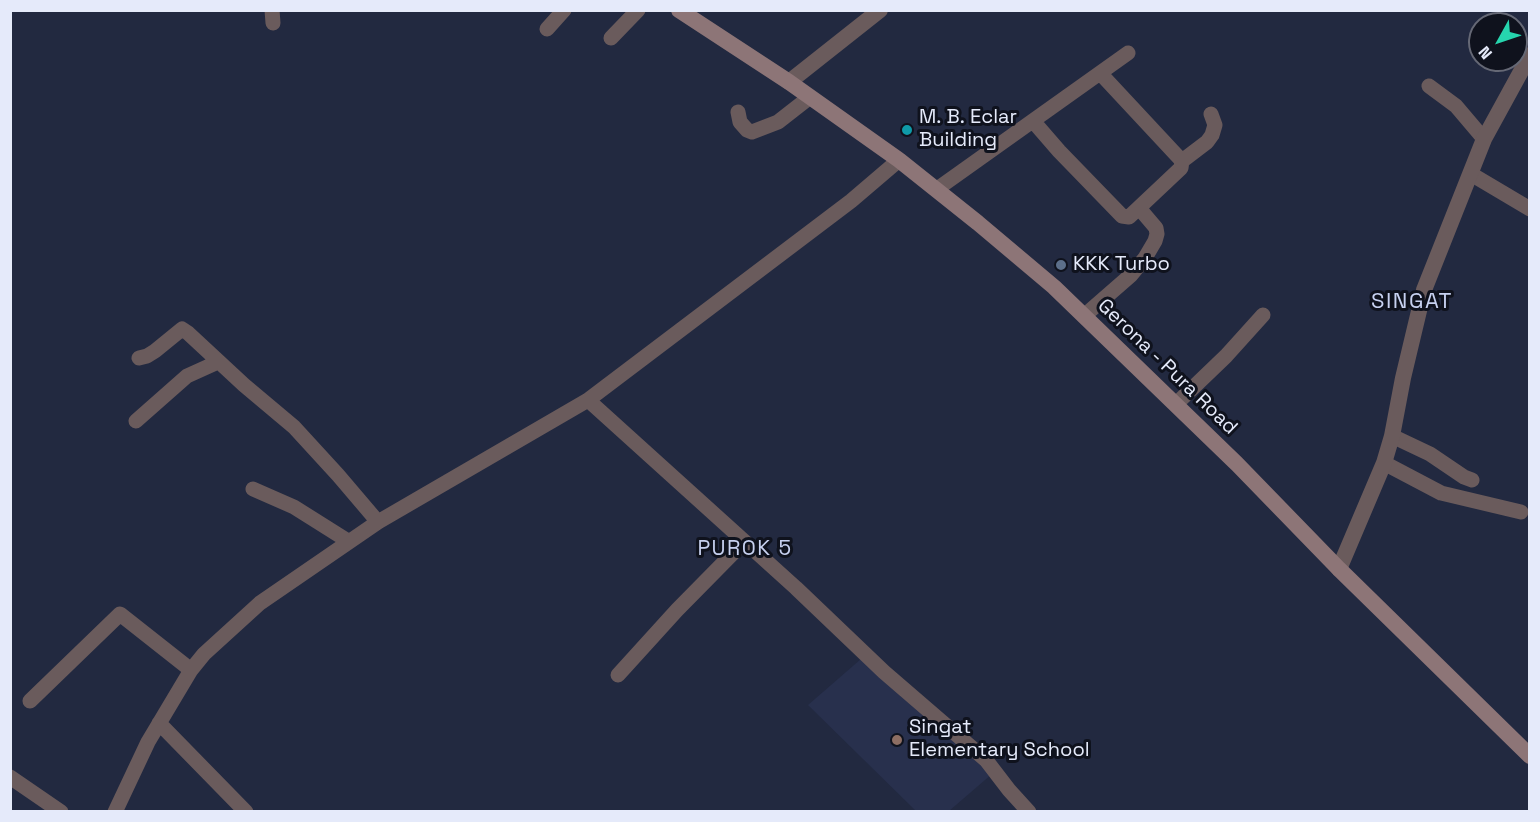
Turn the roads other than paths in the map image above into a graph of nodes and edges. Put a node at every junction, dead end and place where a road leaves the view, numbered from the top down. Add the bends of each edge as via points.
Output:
1 (564, 10) edge
2 (638, 10) edge
3 (679, 10) edge
4 (880, 10) edge
5 (547, 29) dead end
6 (611, 38) dead end
7 (1128, 53) dead end
8 (1530, 55) edge
9 (1100, 73) junction
10 (789, 82) junction
11 (1429, 86) dead end
12 (810, 97) junction
13 (738, 111) dead end
14 (1211, 114) dead end
15 (1033, 121) junction
16 (1484, 140) junction
17 (899, 160) junction
18 (1182, 161) junction
19 (1471, 174) junction
20 (937, 189) junction
21 (1139, 208) junction
22 (1530, 209) edge
23 (1263, 315) dead end
24 (1084, 316) junction
25 (139, 358) dead end
26 (218, 362) junction
27 (588, 400) junction
28 (1176, 404) junction
29 (135, 421) dead end
30 (1392, 436) junction
31 (1384, 463) junction
32 (1472, 480) dead end
33 (253, 489) dead end
34 (1521, 512) dead end
35 (378, 522) junction
36 (348, 541) junction
37 (744, 542) junction
38 (1339, 569) junction
39 (191, 670) junction
40 (618, 675) dead end
41 (30, 701) dead end
42 (159, 723) junction
43 (1530, 756) edge
44 (10, 777) edge
45 (115, 811) edge
46 (61, 812) edge
47 (246, 812) edge
48 (1029, 812) edge

1 - 5 street
2 - 6 street
3 - 10 main road, Gerona - Pura Road
4 - 10 street
7 - 9 street
8 - 16 street
9 - 15 street
9 - 18 street
10 - 12 main road, Gerona - Pura Road
11 - 16 street via 1456,106
12 - 13 street via 778,122 752,132 740,122
12 - 17 main road, Gerona - Pura Road
14 - 18 street via 1215,125 1212,135
15 - 20 street
15 - 21 street via 1122,216 1129,217
16 - 19 street
17 - 20 main road, Gerona - Pura Road
17 - 27 street via 851,201
18 - 21 street via 1181,168
19 - 22 street
19 - 30 street via 1422,297
20 - 24 main road, Gerona - Pura Road
21 - 24 street via 1156,228 1155,241 1131,275
23 - 28 street
24 - 28 main road, Gerona - Pura Road
25 - 26 street via 155,351 182,329
26 - 29 street via 188,376
26 - 35 street via 294,427
27 - 35 street
27 - 37 street
28 - 38 main road, Gerona - Pura Road
30 - 31 street
30 - 32 street
31 - 34 street via 1441,492
31 - 38 street
33 - 36 street via 294,507
35 - 36 street
36 - 39 street via 261,603
37 - 40 street
37 - 48 street via 986,760
38 - 43 main road, Gerona - Pura Road
39 - 41 street via 120,614
39 - 42 street
42 - 45 street
42 - 47 street
44 - 46 street

